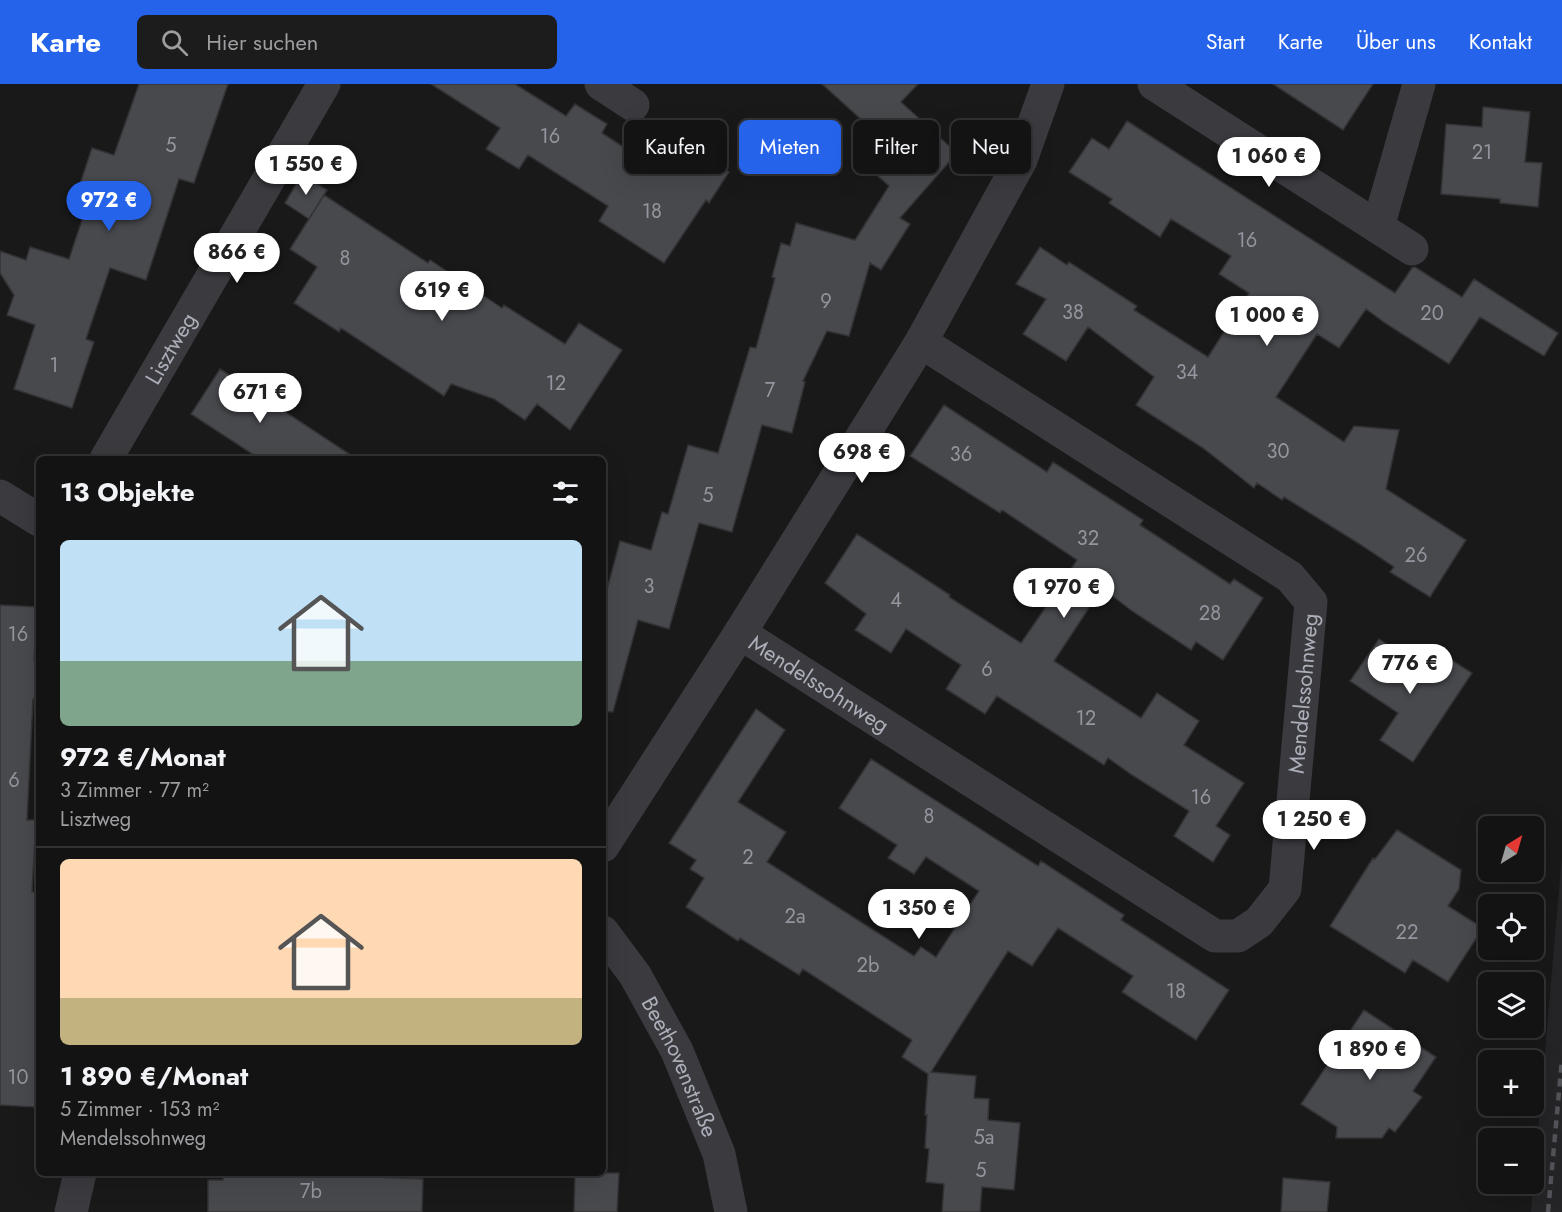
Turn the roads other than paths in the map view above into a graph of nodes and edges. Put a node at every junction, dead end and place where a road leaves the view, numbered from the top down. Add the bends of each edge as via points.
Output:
1 (324, 84) edge
2 (601, 84) edge
3 (1048, 84) edge
4 (1154, 84) edge
5 (1419, 84) edge
6 (633, 105) dead end
7 (1378, 227) junction
8 (1412, 249) dead end
9 (921, 342) junction
10 (108, 456) edge
11 (0, 495) edge
12 (36, 518) edge
13 (740, 633) junction
14 (606, 841) edge
15 (606, 936) edge
16 (79, 1176) edge
17 (71, 1212) edge
18 (731, 1212) edge

1 - 10 street, Lisztweg
2 - 6 street
3 - 9 street, Mendelssohnweg via 1021,160
4 - 7 street
5 - 7 street
7 - 8 street
9 - 13 street, Mendelssohnweg
9 - 13 street, Mendelssohnweg via 1290,577 1311,602 1285,889 1259,922 1245,932 1238,936 1215,936
11 - 12 street
13 - 14 street, Mendelssohnweg
15 - 18 street, Beethovenstraße via 635,975 677,1051 719,1154
16 - 17 street

